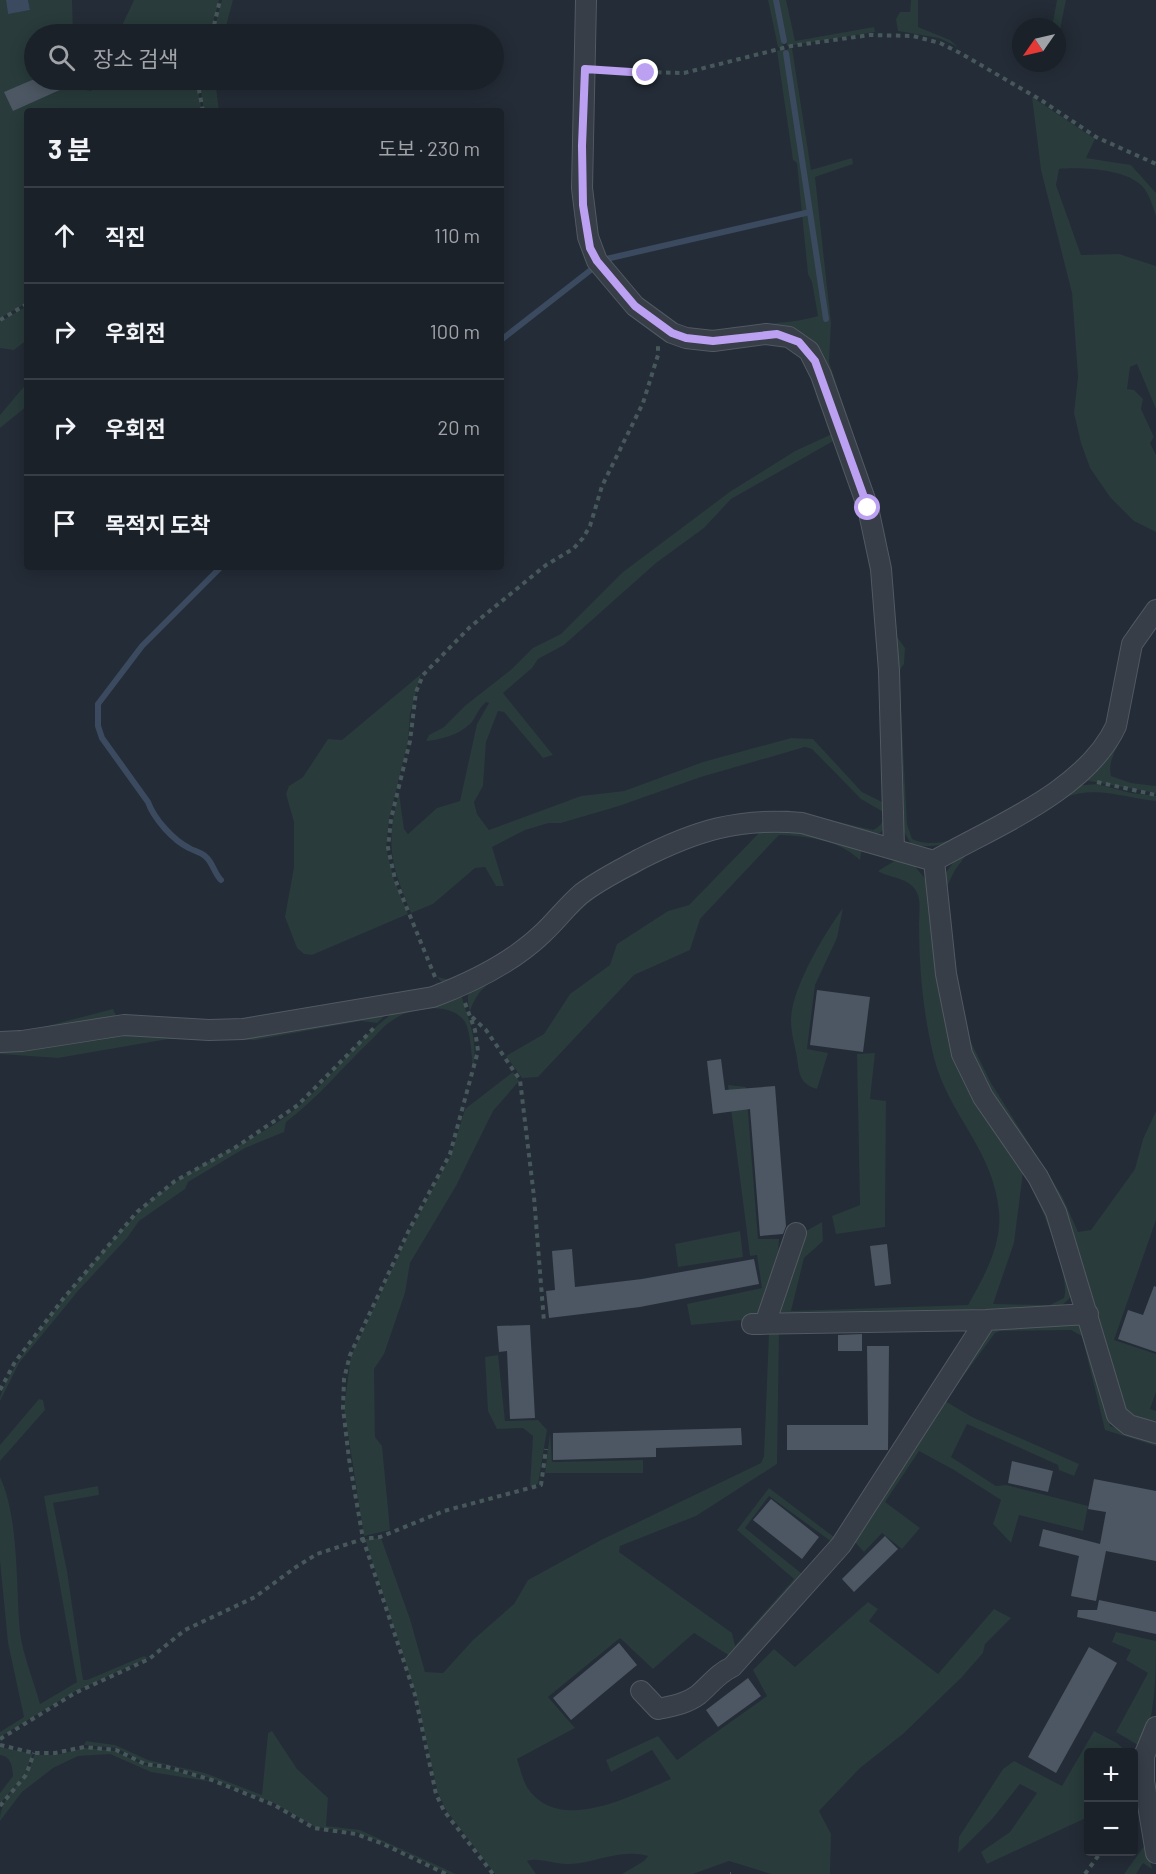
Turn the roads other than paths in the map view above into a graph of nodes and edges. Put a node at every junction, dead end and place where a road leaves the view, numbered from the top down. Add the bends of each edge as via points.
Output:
1 (586, 0) edge
2 (1156, 610) edge
3 (894, 848) junction
4 (934, 861) junction
5 (0, 1042) edge
6 (796, 1233) dead end
7 (1088, 1314) junction
8 (986, 1320) junction
9 (1156, 1433) edge
10 (641, 1691) dead end
11 (1156, 1726) edge
12 (1156, 1853) edge

1 - 3 street via 582,188 590,248 625,296 660,326 699,340 777,334 799,342 815,361 868,508 881,569 889,671
2 - 4 street via 1132,644 1125,692 1110,739 1092,761 1030,808
3 - 4 street
3 - 5 street via 792,822 705,830 666,845 594,885 531,944 454,988 400,1004 243,1029 124,1025
4 - 7 street via 948,985 962,1054 983,1097 1048,1195
6 - 8 street via 759,1324
7 - 8 street
7 - 9 street via 1117,1415 1129,1425
8 - 10 street via 841,1545 732,1667 697,1696 677,1705 658,1709
11 - 12 street via 1144,1756 1144,1781

